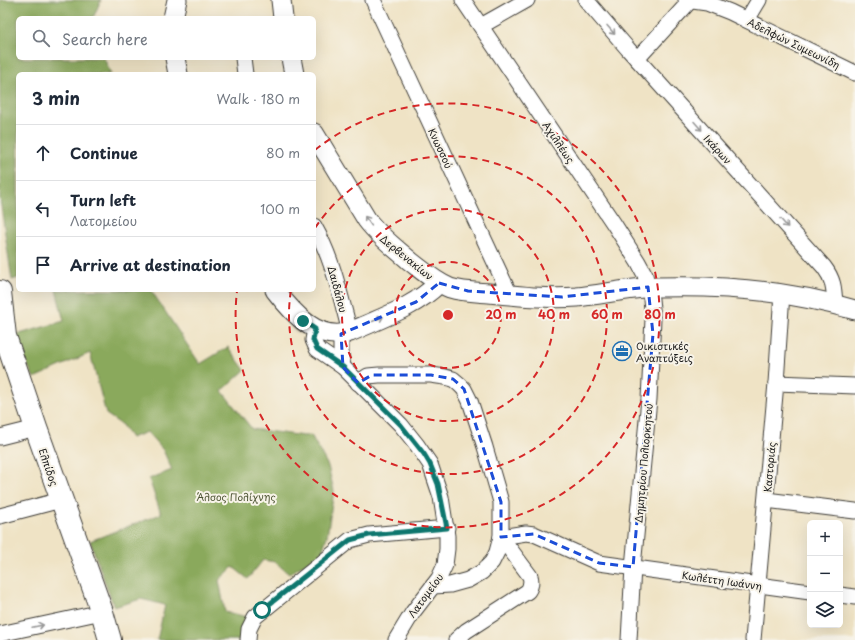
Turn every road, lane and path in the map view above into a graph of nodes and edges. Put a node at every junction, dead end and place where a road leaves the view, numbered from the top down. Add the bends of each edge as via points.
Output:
1 (177, 0) edge
2 (373, 0) edge
3 (463, 0) edge
4 (527, 0) edge
5 (586, 0) edge
6 (686, 0) edge
7 (691, 0) edge
8 (759, 0) edge
9 (173, 16) edge
10 (747, 20) junction
11 (481, 26) junction
12 (637, 59) junction
13 (174, 60) edge
14 (243, 60) edge
15 (291, 60) edge
16 (178, 72) edge
17 (245, 72) edge
18 (294, 72) edge
19 (855, 73) edge
20 (316, 137) edge
21 (316, 230) edge
22 (439, 283) junction
23 (648, 287) junction
24 (0, 292) edge
25 (277, 292) edge
26 (782, 293) junction
27 (510, 295) junction
28 (835, 305) junction
29 (855, 310) edge
30 (315, 329) junction
31 (346, 333) junction
32 (3, 337) edge
33 (343, 367) junction
34 (358, 383) junction
35 (776, 383) junction
36 (855, 386) edge
37 (36, 428) junction
38 (0, 437) edge
39 (61, 500) junction
40 (766, 500) junction
41 (855, 511) edge
42 (0, 516) edge
43 (447, 528) junction
44 (501, 537) junction
45 (633, 567) junction
46 (757, 585) junction
47 (433, 586) junction
48 (807, 592) edge
49 (843, 595) edge
50 (855, 597) edge
51 (102, 612) junction
52 (5, 635) edge
53 (110, 640) edge
54 (248, 640) edge
55 (396, 640) edge
56 (456, 640) edge
57 (629, 640) edge
58 (753, 640) edge

1 - 9 street
2 - 27 street, Κνωσσού
3 - 11 street, Αχιλλέως
4 - 11 street
5 -> 12 street, Ικάρων
6 - 7 street, Αδελφών Συμεωνίδη
7 - 10 street, Αδελφών Συμεωνίδη via 718,7
7 - 12 street
8 - 10 street
10 - 19 street, Αδελφών Συμεωνίδη
11 - 23 street, Αχιλλέως via 627,243 641,267
12 -> 28 street, Ικάρων via 824,267 833,282
13 - 16 street
14 - 17 street
15 - 18 street
22 -> 20 street, Δερβενακίων via 372,227
21 - 31 street, Δαιδάλου via 331,262
22 - 27 street, Δερβενακίων via 451,288
31 -> 22 street via 416,302
23 - 26 street, Δερβενακίων
23 - 27 street, Δερβενακίων via 576,297
23 - 45 street, Δημητρίου Πολιορκητού via 653,334
24 - 32 main road, Ελπίδος
25 - 30 street via 297,316
26 - 28 street, Δερβενακίων
26 - 35 street, Καστοριάς
28 - 29 street, Δερβενακίων
30 - 31 street
30 - 33 street, Λατομείου via 313,340 317,349
31 - 33 street via 341,352
32 - 37 main road, Ελπίδος
33 - 34 street, Λατομείου
34 - 43 street, Λατομείου via 410,434 424,454 438,484
34 - 44 street via 372,375 416,375 452,379 464,389 501,502
35 - 36 street
35 - 40 street, Καστοριάς
37 - 38 street
37 - 39 main road, Ελπίδος
39 - 42 street
39 - 51 main road, Ελπίδος
40 - 41 street
40 - 46 street, Καστοριάς
43 - 47 street, Λατομείου via 446,561
43 - 54 street via 369,535 350,540 255,617 249,629
44 - 45 street, Κωλέττη Ιωάννη via 534,534 598,562
44 - 47 street via 495,557 482,572 450,586
44 - 56 street via 530,576 530,587 528,591
45 - 46 street, Κωλέττη Ιωάννη
45 - 57 street, Δημητρίου Πολιορκητού
46 - 48 street, Κωλέττη Ιωάννη
46 - 58 street, Καστοριάς
47 - 55 street, Λατομείου via 412,612
49 - 50 street
52 -> 51 street
51 - 53 main road, Ελπίδος

